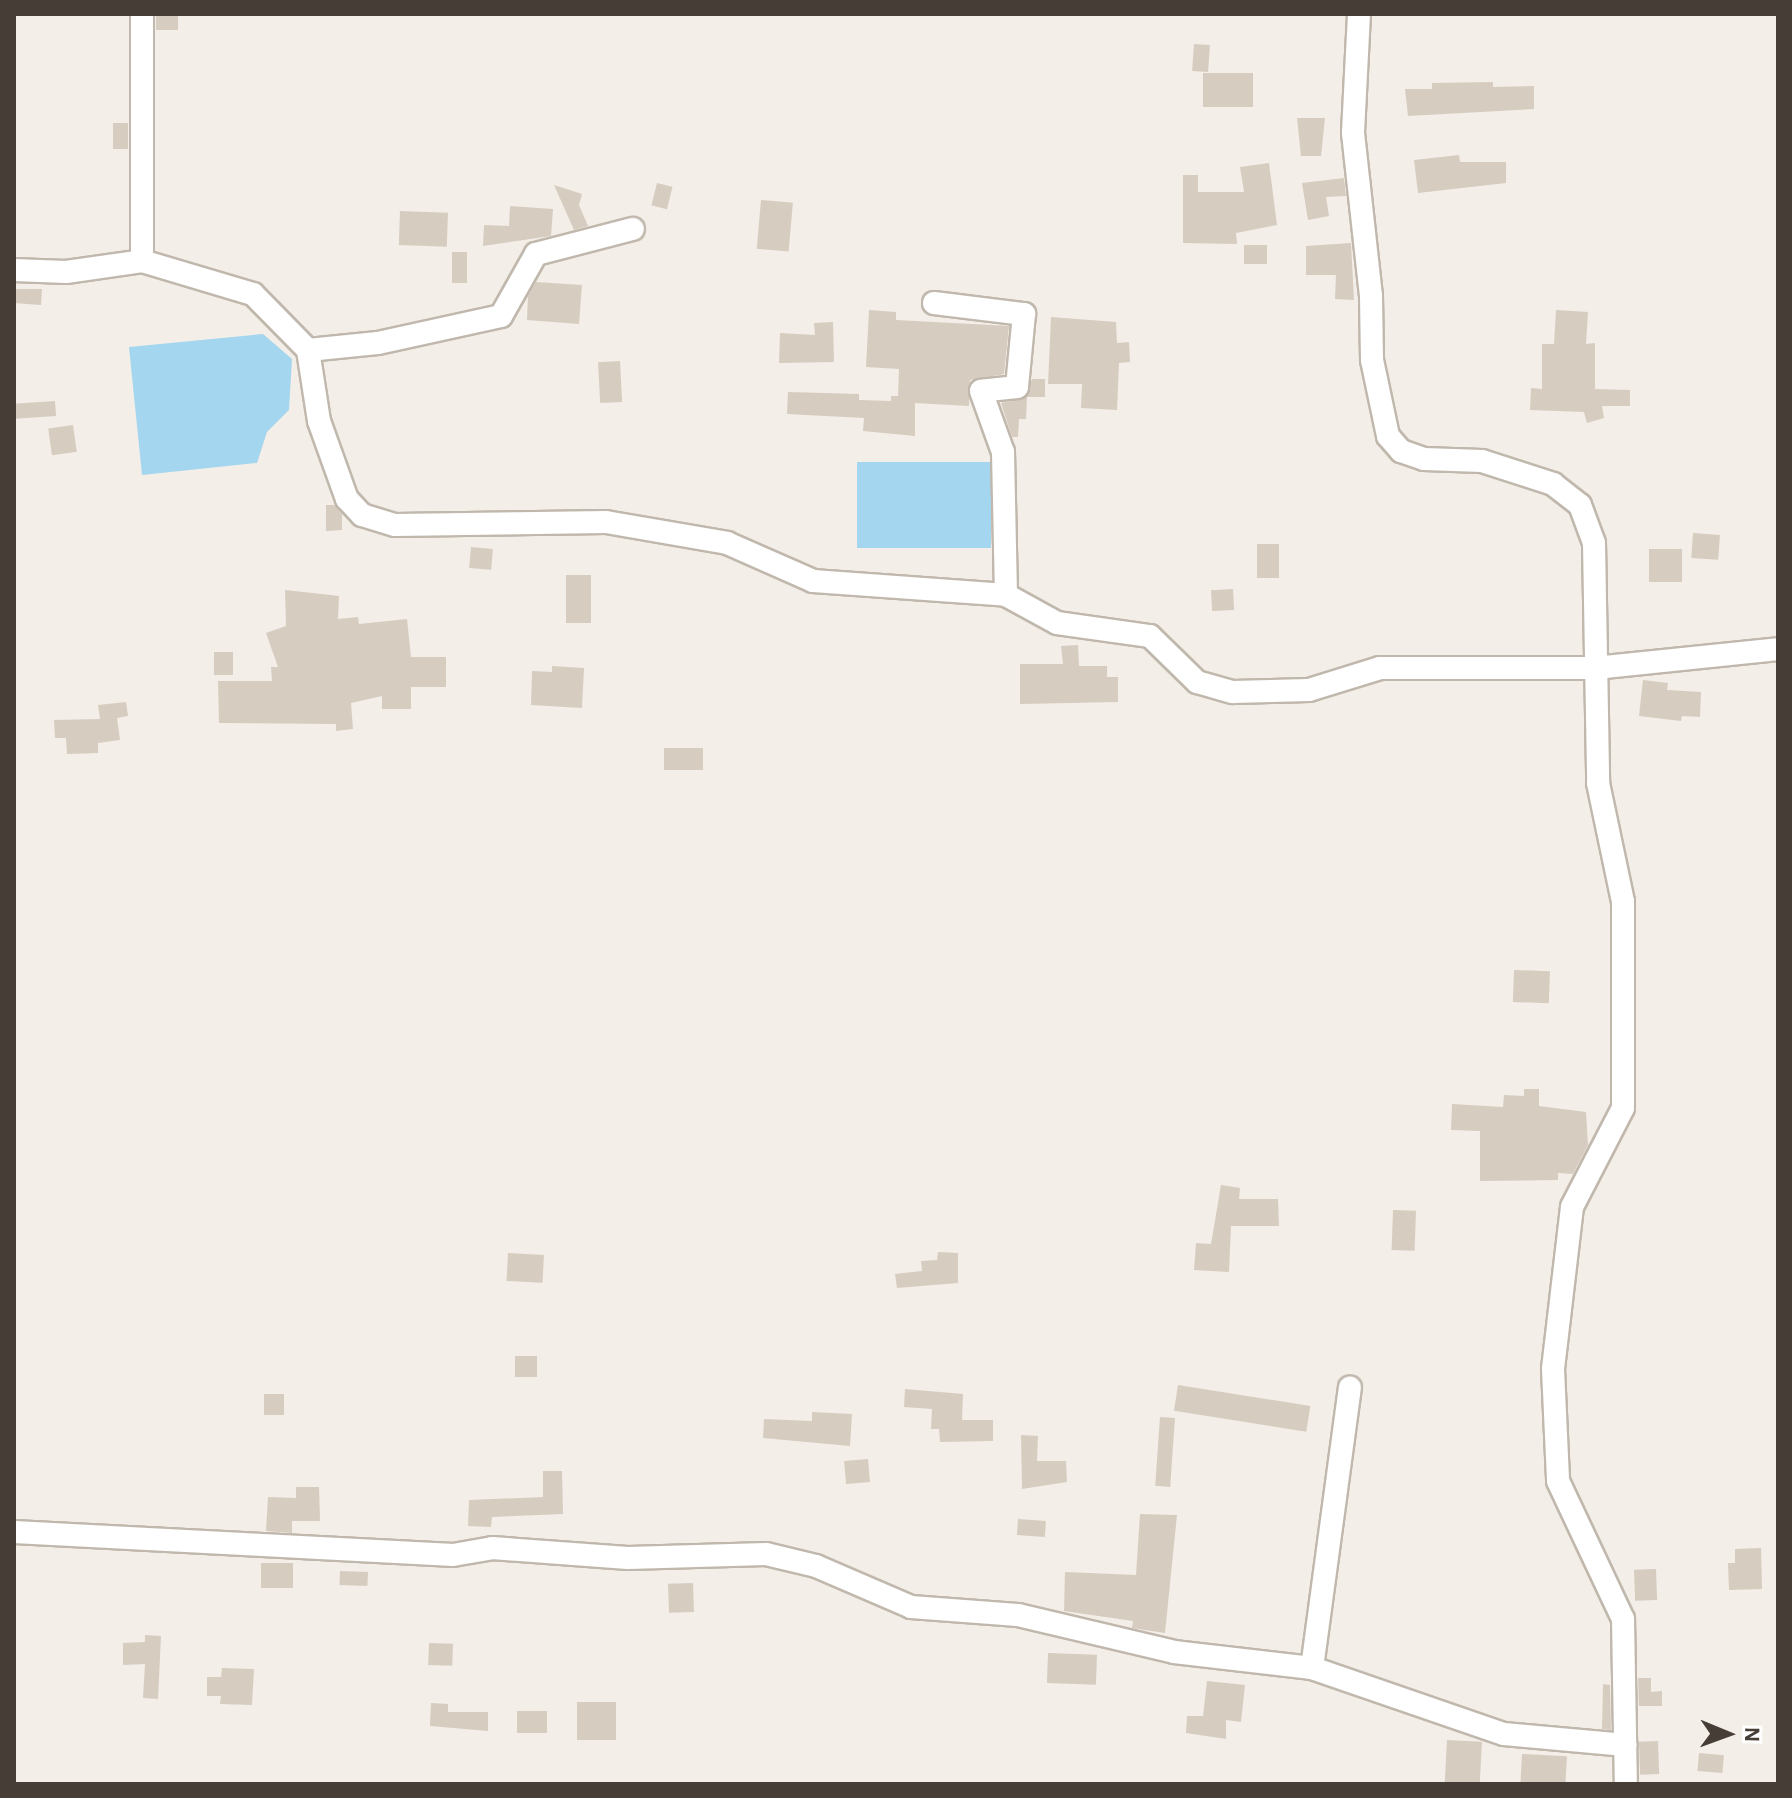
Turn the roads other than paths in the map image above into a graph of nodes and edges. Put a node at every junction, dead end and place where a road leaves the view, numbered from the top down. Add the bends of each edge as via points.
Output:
1 (142, 14) edge
2 (1359, 14) edge
3 (633, 229) dead end
4 (142, 261) junction
5 (14, 270) edge
6 (934, 303) dead end
7 (308, 350) junction
8 (1006, 595) junction
9 (1778, 649) edge
10 (1595, 668) junction
11 (1350, 1388) dead end
12 (14, 1532) edge
13 (1312, 1668) junction
14 (1626, 1745) junction
15 (1626, 1784) edge

1 - 4 street
2 - 10 street via 1353,133 1371,296 1372,360 1388,436 1401,451 1424,459 1482,461 1553,484 1580,505 1594,543
3 - 7 street via 536,254 501,316 378,343
4 - 5 street via 66,272
4 - 7 street via 253,294
6 - 8 street via 1024,314 1017,387 981,391 1003,452
7 - 8 street via 319,421 347,499 362,515 395,525 606,522 727,543 813,581
8 - 10 street via 1057,623 1150,636 1197,682 1233,692 1309,690 1380,668
9 - 10 street
10 - 14 street via 1598,783 1623,902 1623,1108 1572,1207 1553,1369 1558,1481 1623,1619
11 - 13 street
12 - 13 street via 453,1555 492,1548 628,1558 766,1554 816,1566 911,1607 1018,1615 1174,1652
13 - 14 street via 1504,1734
14 - 15 street

